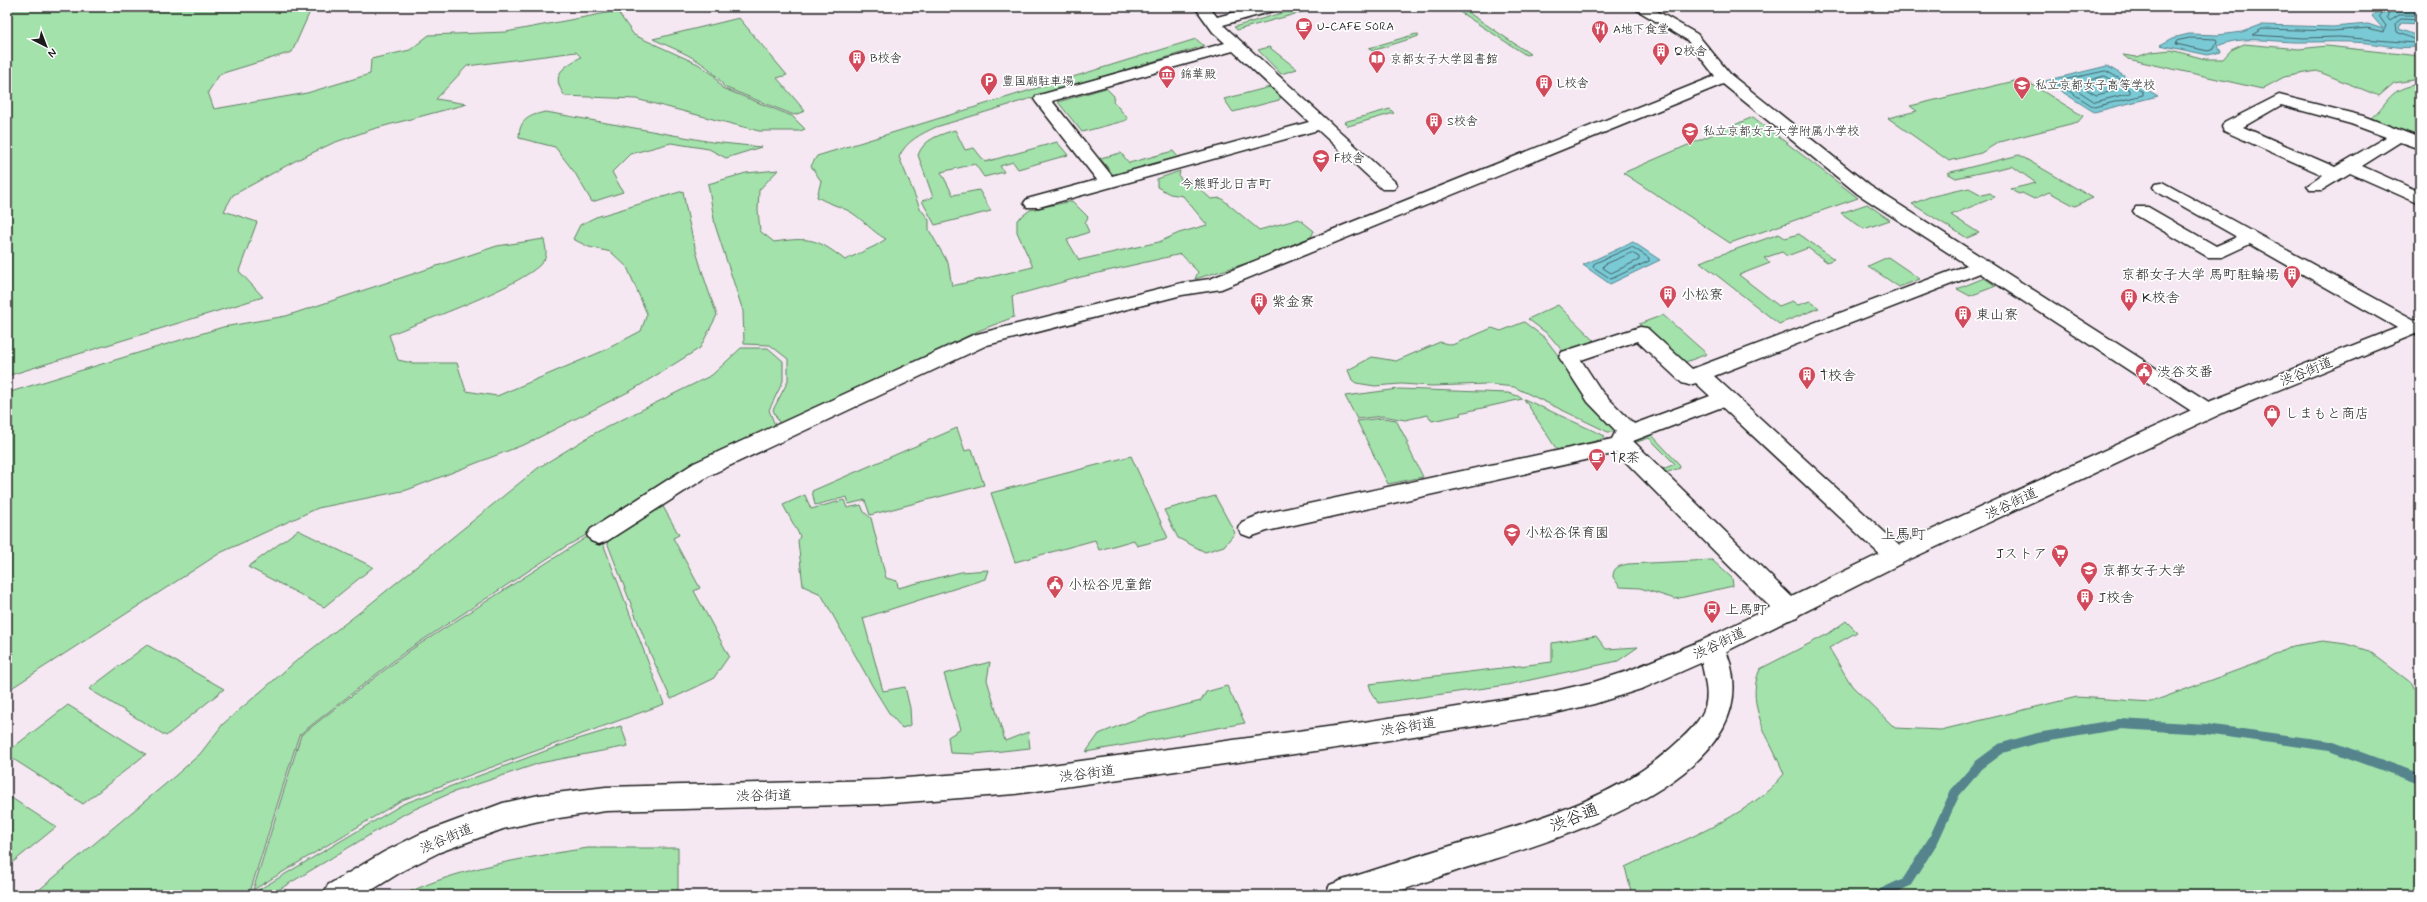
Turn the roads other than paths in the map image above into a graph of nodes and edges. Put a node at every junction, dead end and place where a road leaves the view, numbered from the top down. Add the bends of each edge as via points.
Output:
1 (1202, 7) edge
2 (1271, 7) edge
3 (1639, 7) edge
4 (1213, 23) junction
5 (1236, 45) junction
6 (1725, 78) junction
7 (1323, 123) junction
8 (2399, 136) junction
9 (2420, 144) edge
10 (2342, 170) junction
11 (1108, 183) junction
12 (1388, 185) dead end
13 (2316, 186) dead end
14 (2162, 187) dead end
15 (2420, 199) edge
16 (1033, 203) dead end
17 (2142, 211) dead end
18 (2252, 237) junction
19 (1983, 265) junction
20 (2416, 327) edge
21 (1699, 374) junction
22 (1726, 398) junction
23 (2207, 411) junction
24 (1626, 439) junction
25 (1250, 528) dead end
26 (599, 535) dead end
27 (1896, 556) junction
28 (1789, 610) junction
29 (1712, 647) junction
30 (338, 895) edge
31 (1340, 895) edge

1 - 4 street
2 - 4 street
3 - 6 street via 1692,37
4 - 5 street
5 - 7 street
5 - 11 street via 1042,98
6 - 19 street via 1864,190
6 - 26 street via 1214,285 1182,290 980,340 702,469
7 - 11 street
7 - 12 street
8 - 9 street
8 - 10 street
8 - 10 street via 2357,120 2279,100 2230,127
10 - 13 street
10 - 15 street
11 - 16 street
14 - 18 street
17 - 18 street via 2215,253
18 - 20 street
19 - 21 street
19 - 23 street
20 - 23 street, 渋谷街道
21 - 22 street
21 - 24 street via 1689,378 1640,333 1569,357
22 - 24 street
22 - 27 street
23 - 27 street, 渋谷街道
24 - 25 street via 1262,523
24 - 28 street
27 - 28 street, 渋谷街道
28 - 29 street, 渋谷街道
29 - 30 street, 渋谷街道 via 1635,680 1551,703 1122,768 931,790 606,799 539,808 503,816 430,843 394,861
29 - 31 street, 渋谷通 via 1720,678 1715,715 1701,737 1682,757 1646,784 1619,800 1579,817

